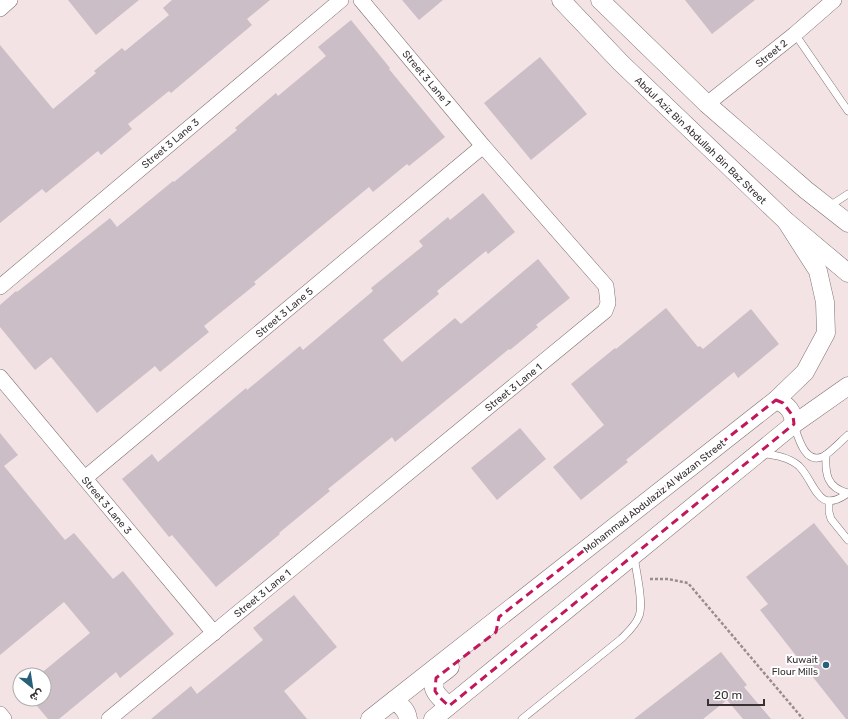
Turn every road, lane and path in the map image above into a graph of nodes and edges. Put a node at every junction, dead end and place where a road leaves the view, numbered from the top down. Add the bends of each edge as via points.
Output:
1 (10, 0) edge
2 (341, 0) edge
3 (361, 0) edge
4 (560, 0) edge
5 (600, 0) edge
6 (833, 0) edge
7 (0, 8) edge
8 (794, 34) junction
9 (706, 104) junction
10 (848, 111) edge
11 (483, 146) junction
12 (848, 194) edge
13 (827, 207) junction
14 (786, 221) junction
15 (848, 223) edge
16 (848, 273) edge
17 (0, 287) edge
18 (0, 376) edge
19 (848, 386) edge
20 (776, 400) junction
21 (794, 424) junction
22 (848, 435) edge
23 (759, 453) junction
24 (826, 455) junction
25 (85, 478) junction
26 (848, 493) edge
27 (829, 501) junction
28 (848, 540) edge
29 (634, 555) junction
30 (637, 579) junction
31 (499, 617) junction
32 (214, 633) junction
33 (394, 700) junction
34 (449, 706) junction
35 (0, 714) edge
36 (4, 719) edge
37 (109, 719) edge
38 (370, 719) edge
39 (408, 719) edge
40 (434, 719) edge
41 (522, 719) edge
42 (803, 719) edge

1 - 7 street
2 - 17 street, Street 3 Lane 3
3 - 11 street, Street 3 Lane 1
4 - 14 street, Abdul Aziz Bin Abdullah Bin Baz Street via 627,69
5 - 9 street
6 - 8 street, Street 2
8 - 9 street, Street 2
8 - 10 lane
9 - 13 street
11 - 25 street, Street 3 Lane 5
11 - 32 street, Street 3 Lane 1 via 606,286 608,303 605,311
12 - 13 lane
13 - 15 street
14 - 16 street, Abdul Aziz Bin Abdullah Bin Baz Street
14 - 20 street, Mohammad Abdulaziz Al Wazan Street via 818,271 825,302 826,333 805,372
18 - 25 street, Street 3 Lane 3
19 - 21 street
20 - 21 street via 789,409
20 - 31 street, Mohammad Abdulaziz Al Wazan Street
21 - 23 street
21 - 24 lane via 807,453 816,457
22 - 24 lane
23 - 27 lane via 791,460 799,466 819,495
23 - 29 street
24 - 26 lane via 828,479 836,489
25 - 32 street, Street 3 Lane 3
26 - 27 lane via 837,500
27 - 28 lane via 831,519
29 - 30 lane
29 - 34 street
30 - 41 lane via 641,606 639,618 630,630
30 - 42 path via 668,579 688,583
31 - 33 street, Mohammad Abdulaziz Al Wazan Street
31 - 34 street via 496,632 436,678 435,691
32 - 37 street, Street 3 Lane 1
33 - 38 street, Mohammad Abdulaziz Al Wazan Street
33 - 39 street via 404,708
34 - 40 street
35 - 36 street

